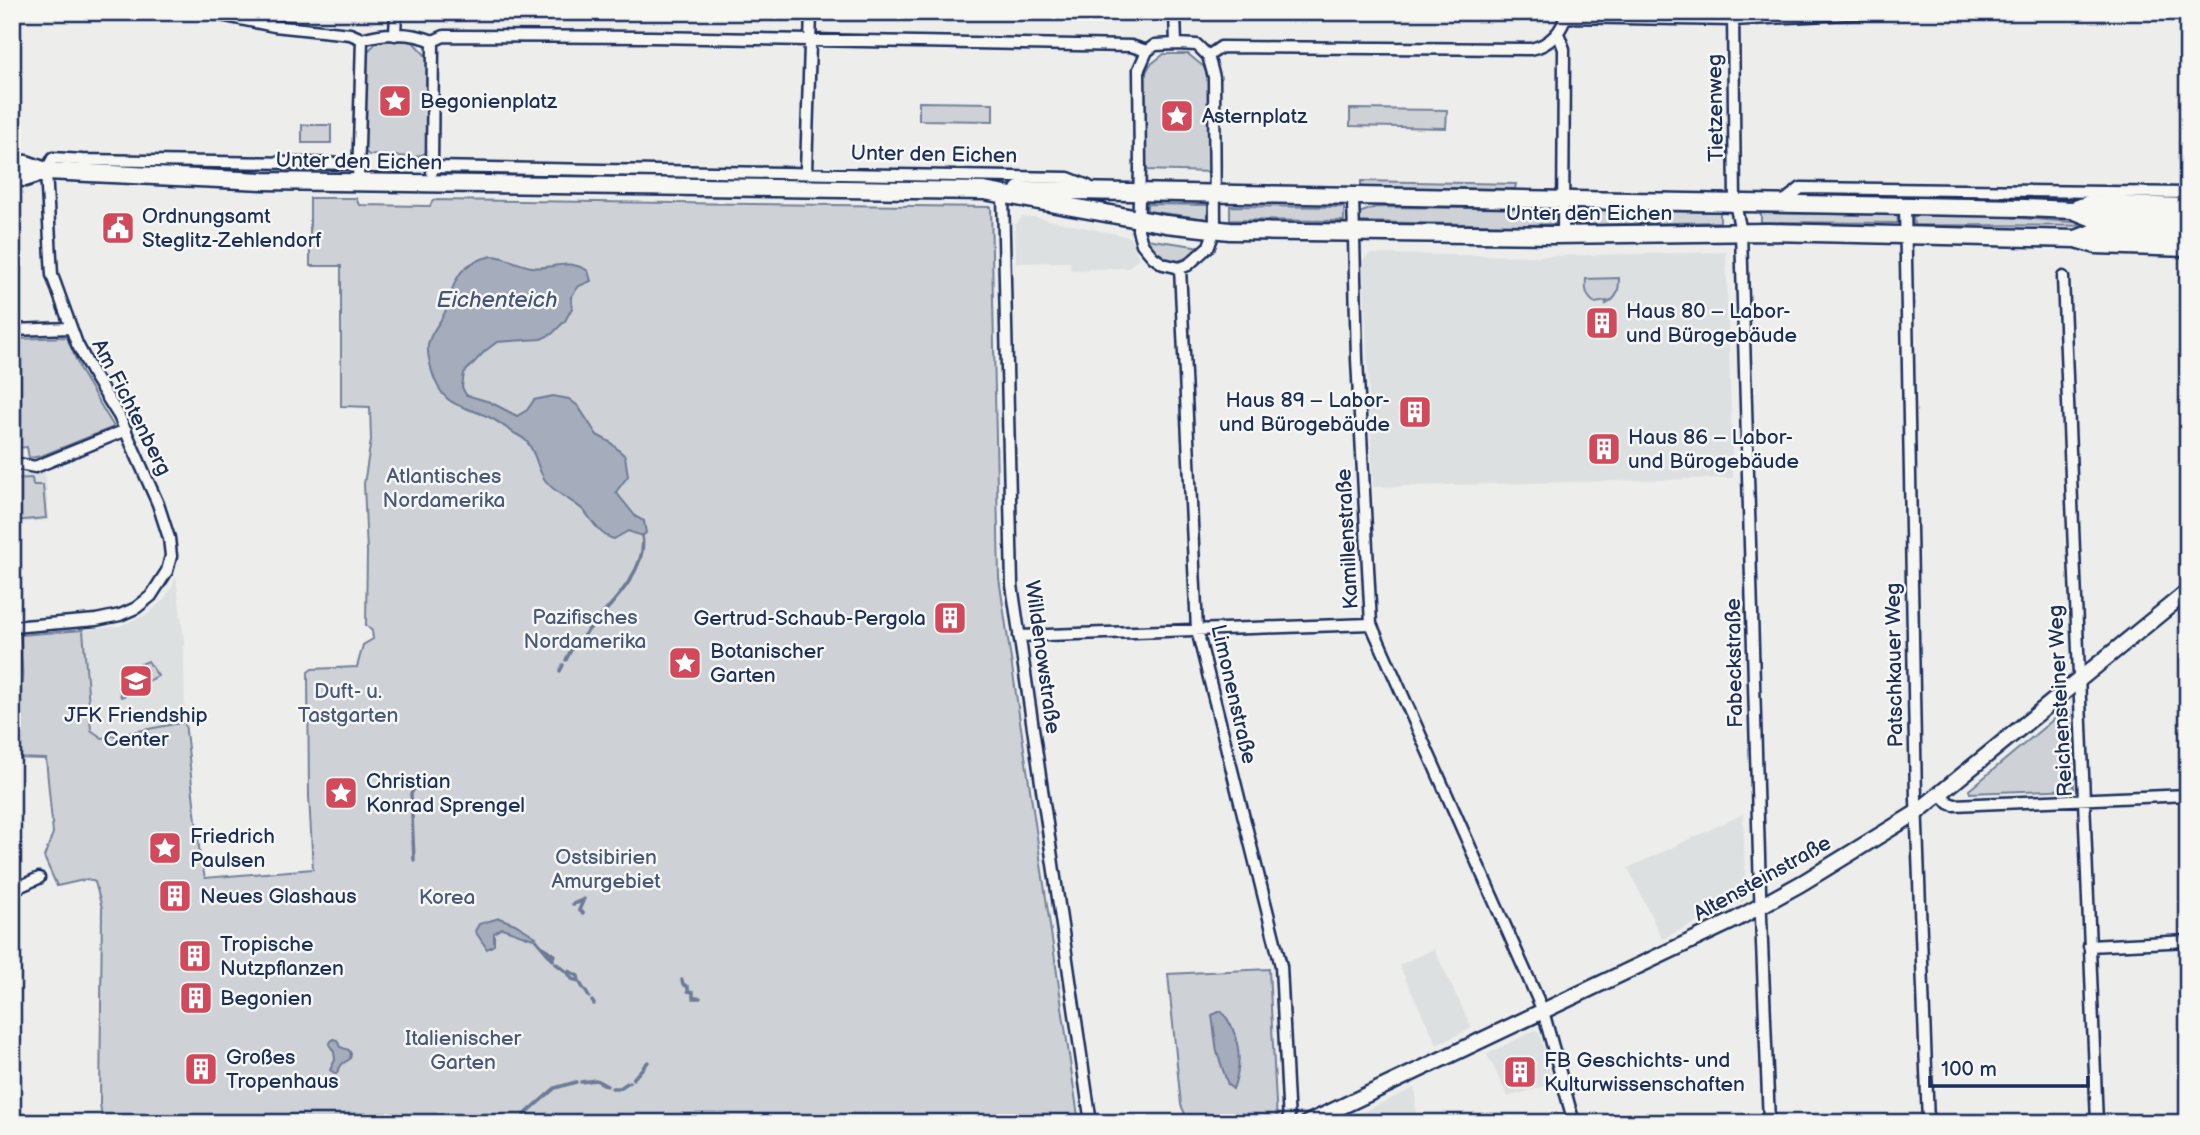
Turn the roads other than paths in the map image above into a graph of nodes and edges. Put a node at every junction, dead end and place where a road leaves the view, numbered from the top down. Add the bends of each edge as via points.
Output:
1 (206, 12) edge
2 (396, 12) edge
3 (811, 12) edge
4 (1175, 12) edge
5 (1883, 12) edge
6 (1847, 13) edge
7 (1566, 15) edge
8 (1733, 16) edge
9 (1558, 33) junction
10 (395, 35) junction
11 (362, 39) junction
12 (810, 40) junction
13 (433, 41) junction
14 (1176, 44) junction
15 (1147, 51) junction
16 (1208, 56) junction
17 (12, 163) edge
18 (359, 164) junction
19 (46, 171) junction
20 (806, 172) junction
21 (432, 175) junction
22 (12, 177) edge
23 (358, 181) junction
24 (1096, 192) junction
25 (998, 193) junction
26 (1139, 193) junction
27 (2188, 193) edge
28 (1216, 195) junction
29 (1353, 197) junction
30 (1564, 200) junction
31 (1735, 203) junction
32 (1782, 203) junction
33 (1905, 205) junction
34 (2188, 207) edge
35 (2073, 211) junction
36 (1138, 219) junction
37 (2188, 220) edge
38 (1215, 229) junction
39 (1741, 232) junction
40 (1353, 233) junction
41 (2188, 234) edge
42 (1563, 235) junction
43 (1905, 235) junction
44 (2076, 239) junction
45 (2188, 248) edge
46 (1180, 268) junction
47 (2063, 277) dead end
48 (71, 328) junction
49 (12, 330) edge
50 (126, 430) junction
51 (19, 464) dead end
52 (2188, 591) edge
53 (1371, 624) junction
54 (12, 627) edge
55 (1197, 630) junction
56 (1019, 636) junction
57 (2078, 681) junction
58 (1941, 794) junction
59 (2188, 794) edge
60 (2083, 798) junction
61 (1916, 813) junction
62 (39, 878) dead end
63 (12, 890) edge
64 (1760, 907) junction
65 (2188, 941) edge
66 (2090, 946) junction
67 (1543, 1011) junction
68 (1091, 1123) edge
69 (1289, 1123) edge
70 (1307, 1123) edge
71 (1574, 1123) edge
72 (1769, 1123) edge
73 (1928, 1123) edge
74 (2097, 1123) edge

1 - 11 street
2 - 10 street
3 - 12 street
4 - 14 street
5 - 6 street
6 - 8 street
7 - 8 street
7 - 9 street
8 - 31 street, Tietzenweg
9 - 16 street via 1531,49 1221,47
9 - 30 street via 1564,49
10 - 11 street
10 - 13 street
11 - 18 street
12 - 13 street via 444,36
12 - 15 street via 1131,46
12 - 20 street
13 - 21 street
14 - 15 street
14 - 16 street via 1197,45
15 - 26 street via 1139,69
16 - 28 street via 1214,77
17 - 19 main road
18 - 19 street, Unter den Eichen via 53,158
18 - 23 street
19 - 22 main road
19 - 23 main road, Unter den Eichen
19 - 48 street, Am Fichtenberg via 52,275
20 - 21 street, Unter den Eichen
20 - 24 street, Unter den Eichen via 1068,178
21 - 23 main road, Unter den Eichen
21 - 25 main road, Unter den Eichen
24 - 25 main road, Unter den Eichen via 1035,189
24 - 26 main road, Unter den Eichen
25 - 36 main road, Unter den Eichen
25 - 56 street, Willdenowstraße via 1012,584
26 - 28 main road, Unter den Eichen
26 - 36 street
27 - 32 street, Unter den Eichen via 1801,188
28 - 29 main road, Unter den Eichen
28 - 38 street
29 - 30 main road, Unter den Eichen
29 - 40 street, Kamillenstraße
30 - 31 main road, Unter den Eichen
30 - 42 street
31 - 32 main road, Unter den Eichen
31 - 39 street, Fabeckstraße
32 - 33 main road, Unter den Eichen
33 - 35 main road, Unter den Eichen
33 - 43 street, Patschkauer Weg
34 - 35 main road via 2089,204
35 - 37 main road, Unter den Eichen via 2093,218
36 - 38 main road, Unter den Eichen
36 - 46 street via 1139,235 1149,253 1163,264
38 - 40 main road, Unter den Eichen
38 - 46 street via 1209,246
39 - 42 main road, Unter den Eichen
39 - 43 main road, Unter den Eichen
39 - 64 street, Fabeckstraße
40 - 42 main road, Unter den Eichen
40 - 53 street, Kamillenstraße
41 - 44 main road, Unter den Eichen via 2092,233
43 - 44 main road, Unter den Eichen
43 - 61 street, Patschkauer Weg
44 - 45 main road via 2096,245
46 - 55 street, Limonenstraße
47 - 57 street, Reichensteiner Weg
48 - 49 street
48 - 50 street, Am Fichtenberg
50 - 51 street via 35,467
50 - 54 street, Am Fichtenberg via 169,538 167,571 151,596 120,615
52 - 57 main road, Altensteinstraße
53 - 55 street
53 - 67 street, Kamillenstraße
55 - 56 street
55 - 69 street, Limonenstraße via 1281,966
56 - 68 street, Willdenowstraße
57 - 58 main road, Altensteinstraße
57 - 60 street, Reichensteiner Weg
58 - 60 street via 1954,805
58 - 61 main road, Altensteinstraße
59 - 60 street
60 - 66 street, Reichensteiner Weg
61 - 64 main road, Altensteinstraße
61 - 73 street, Patschkauer Weg
62 - 63 street
64 - 67 main road, Altensteinstraße
64 - 72 street, Fabeckstraße
65 - 66 street
66 - 74 street, Reichensteiner Weg
67 - 70 main road, Altensteinstraße
67 - 71 street, Kamillenstraße

